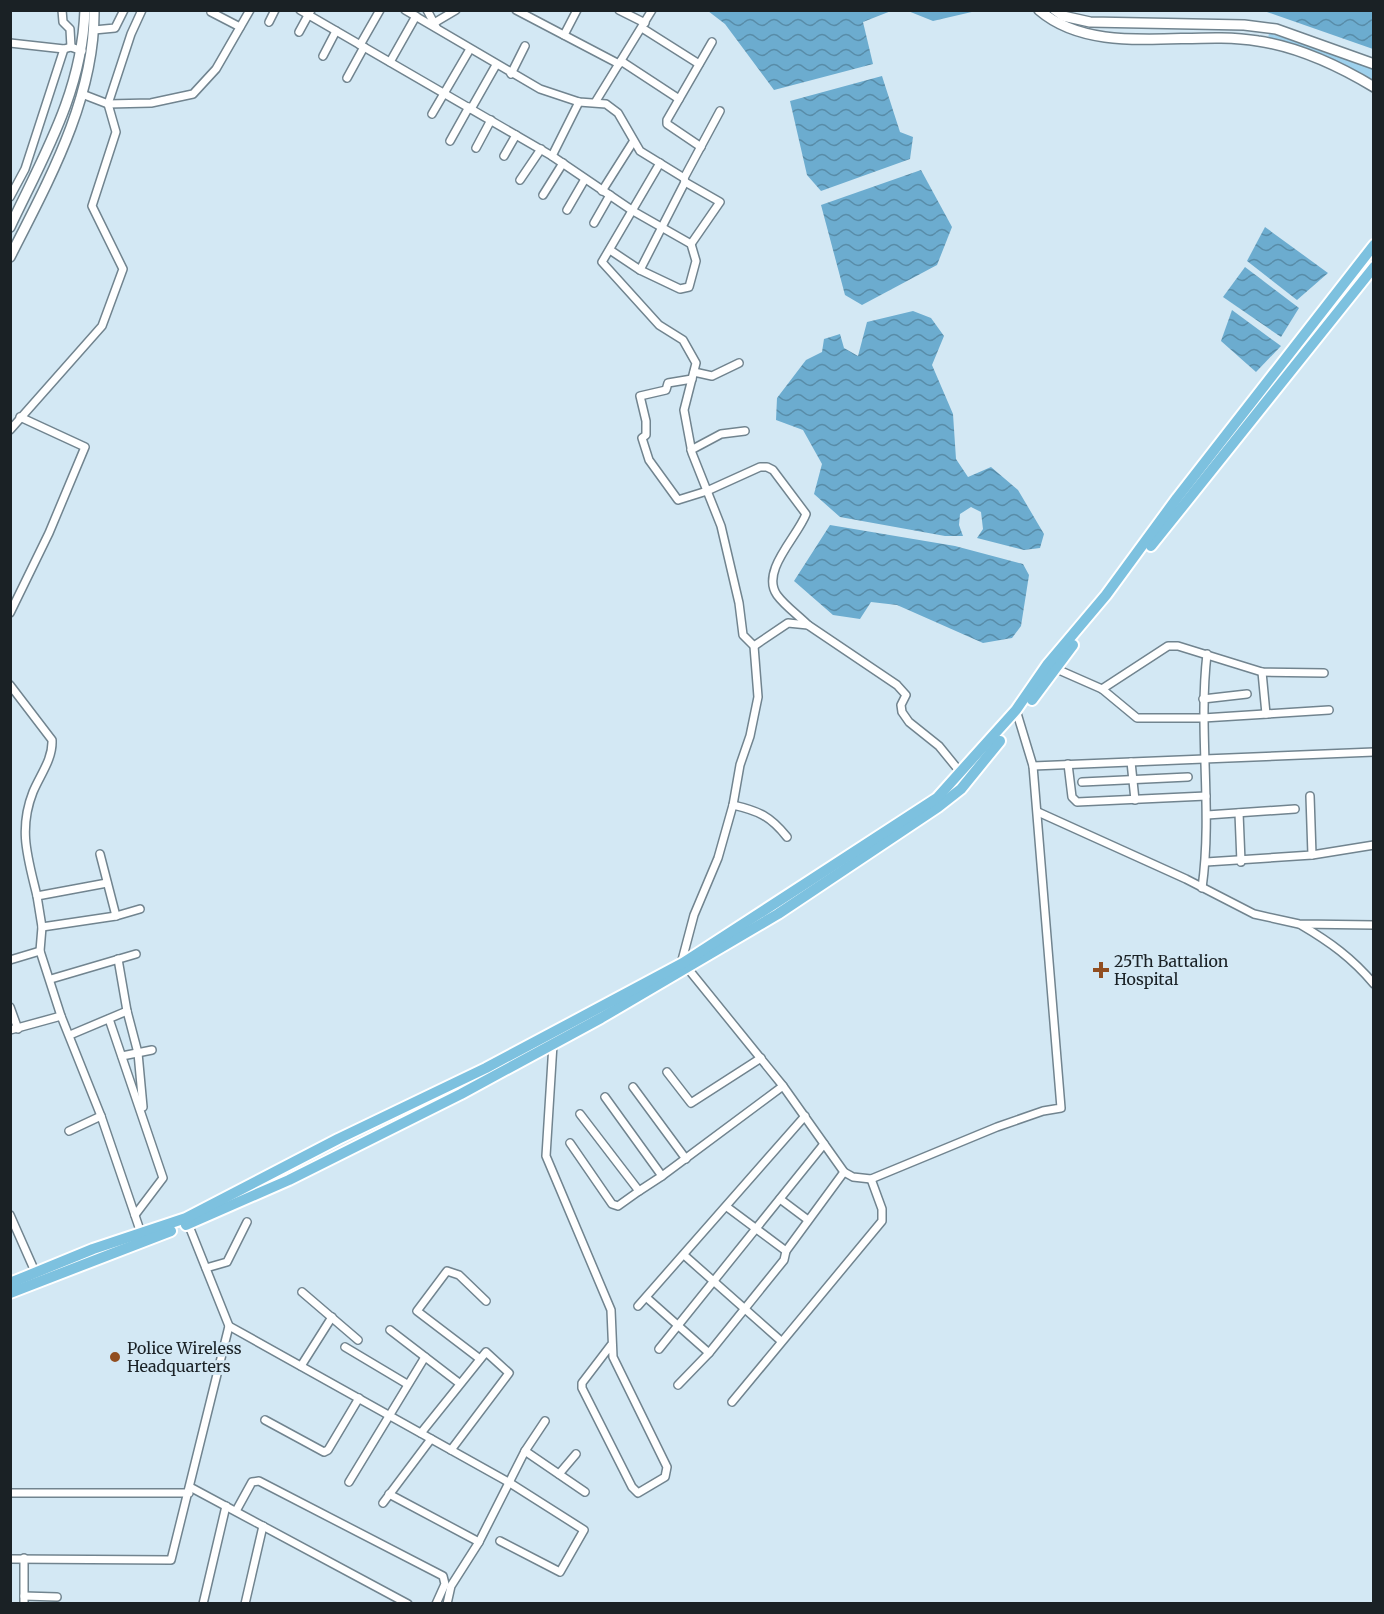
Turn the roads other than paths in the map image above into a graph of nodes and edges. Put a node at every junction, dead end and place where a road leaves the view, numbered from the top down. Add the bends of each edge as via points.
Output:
1 (62, 10) edge
2 (85, 10) edge
3 (94, 10) edge
4 (124, 10) edge
5 (142, 10) edge
6 (250, 10) edge
7 (275, 10) edge
8 (300, 10) edge
9 (380, 10) edge
10 (405, 10) edge
11 (428, 10) edge
12 (456, 10) edge
13 (516, 10) edge
14 (577, 10) edge
15 (619, 10) edge
16 (652, 10) edge
17 (1039, 10) edge
18 (1055, 10) edge
19 (211, 12) dead end
20 (310, 13) edge
21 (416, 16) junction
22 (269, 22) dead end
23 (436, 25) junction
24 (643, 26) junction
25 (240, 27) junction
26 (94, 30) junction
27 (336, 31) junction
28 (299, 32) dead end
29 (564, 36) junction
30 (712, 42) dead end
31 (10, 43) edge
32 (362, 46) junction
33 (525, 46) dead end
34 (68, 48) junction
35 (470, 49) junction
36 (82, 51) junction
37 (323, 56) dead end
38 (390, 62) junction
39 (620, 63) junction
40 (699, 64) junction
41 (1374, 64) edge
42 (496, 65) junction
43 (511, 74) junction
44 (347, 78) dead end
45 (1374, 87) edge
46 (444, 93) junction
47 (82, 94) junction
48 (679, 99) junction
49 (596, 101) junction
50 (579, 102) junction
51 (108, 104) junction
52 (470, 108) junction
53 (720, 111) dead end
54 (432, 114) dead end
55 (491, 120) junction
56 (516, 135) junction
57 (450, 141) dead end
58 (633, 142) junction
59 (701, 147) junction
60 (476, 148) dead end
61 (541, 149) junction
62 (504, 156) dead end
63 (552, 156) junction
64 (563, 163) junction
65 (660, 164) junction
66 (585, 179) junction
67 (520, 180) dead end
68 (684, 180) junction
69 (602, 191) junction
70 (543, 195) dead end
71 (609, 195) junction
72 (10, 197) edge
73 (567, 210) dead end
74 (633, 211) junction
75 (594, 223) dead end
76 (663, 225) junction
77 (10, 227) edge
78 (691, 244) junction
79 (1374, 245) edge
80 (610, 250) junction
81 (10, 257) edge
82 (1374, 267) edge
83 (640, 270) junction
84 (739, 363) dead end
85 (693, 376) junction
86 (20, 417) junction
87 (10, 430) edge
88 (745, 431) dead end
89 (691, 450) junction
90 (707, 491) junction
91 (10, 613) edge
92 (808, 625) junction
93 (754, 646) junction
94 (1207, 654) junction
95 (1051, 667) junction
96 (1262, 672) junction
97 (1324, 673) dead end
98 (10, 685) edge
99 (1102, 688) junction
100 (1247, 694) dead end
101 (1203, 699) junction
102 (1329, 710) dead end
103 (1018, 713) junction
104 (1266, 714) junction
105 (1203, 718) junction
106 (1374, 752) edge
107 (1204, 758) junction
108 (1131, 762) junction
109 (1068, 764) junction
110 (1033, 766) junction
111 (960, 774) junction
112 (1188, 777) dead end
113 (1133, 780) junction
114 (1082, 782) dead end
115 (1206, 796) junction
116 (1310, 796) dead end
117 (1135, 800) junction
118 (733, 806) junction
119 (1295, 809) dead end
120 (1038, 812) junction
121 (1239, 813) junction
122 (1207, 815) junction
123 (787, 837) dead end
124 (1374, 845) edge
125 (100, 854) dead end
126 (1312, 855) junction
127 (1241, 861) junction
128 (1206, 862) junction
129 (107, 883) junction
130 (1202, 888) junction
131 (37, 896) junction
132 (140, 909) dead end
133 (116, 916) junction
134 (1299, 924) junction
135 (1374, 925) edge
136 (42, 927) junction
137 (40, 951) junction
138 (136, 954) dead end
139 (118, 959) junction
140 (10, 960) edge
141 (684, 966) junction
142 (51, 979) junction
143 (1374, 984) edge
144 (10, 1006) edge
145 (127, 1011) junction
146 (61, 1016) junction
147 (109, 1019) junction
148 (14, 1030) edge
149 (70, 1035) junction
150 (553, 1044) junction
151 (153, 1050) dead end
152 (138, 1053) junction
153 (122, 1056) junction
154 (761, 1059) junction
155 (667, 1072) dead end
156 (783, 1086) junction
157 (633, 1087) dead end
158 (605, 1097) dead end
159 (580, 1114) dead end
160 (101, 1116) junction
161 (805, 1116) junction
162 (144, 1119) junction
163 (69, 1131) dead end
164 (570, 1143) dead end
165 (824, 1144) junction
166 (686, 1159) junction
167 (844, 1172) junction
168 (662, 1176) junction
169 (871, 1179) junction
170 (639, 1191) junction
171 (780, 1199) junction
172 (727, 1207) junction
173 (10, 1215) edge
174 (135, 1215) junction
175 (808, 1220) junction
176 (187, 1221) junction
177 (247, 1222) dead end
178 (756, 1230) junction
179 (143, 1237) junction
180 (786, 1251) junction
181 (684, 1255) junction
182 (206, 1268) junction
183 (38, 1276) junction
184 (714, 1282) junction
185 (10, 1283) edge
186 (302, 1292) dead end
187 (10, 1293) edge
188 (646, 1298) junction
189 (486, 1300) dead end
190 (638, 1306) dead end
191 (744, 1309) junction
192 (332, 1317) junction
193 (229, 1326) junction
194 (679, 1327) junction
195 (390, 1330) dead end
196 (358, 1340) dead end
197 (781, 1341) junction
198 (611, 1345) junction
199 (345, 1347) dead end
200 (659, 1349) dead end
201 (709, 1353) junction
202 (425, 1357) junction
203 (480, 1359) junction
204 (301, 1366) junction
205 (459, 1383) junction
206 (407, 1384) junction
207 (678, 1385) dead end
208 (358, 1398) junction
209 (732, 1402) dead end
210 (389, 1416) junction
211 (265, 1420) dead end
212 (545, 1421) dead end
213 (421, 1433) junction
214 (431, 1439) junction
215 (451, 1450) junction
216 (525, 1450) junction
217 (576, 1454) dead end
218 (559, 1474) junction
219 (349, 1482) dead end
220 (510, 1484) junction
221 (190, 1490) junction
222 (585, 1492) dead end
223 (10, 1493) edge
224 (389, 1494) junction
225 (382, 1503) dead end
226 (226, 1506) junction
227 (236, 1512) junction
228 (263, 1526) junction
229 (500, 1541) dead end
230 (479, 1542) junction
231 (24, 1558) junction
232 (10, 1559) edge
233 (57, 1597) dead end
234 (24, 1600) edge
235 (203, 1604) edge
236 (245, 1604) edge
237 (408, 1604) edge
238 (436, 1604) edge
239 (447, 1604) edge

1 - 34 street via 63,22 70,29
2 - 36 main road
3 - 26 main road
4 - 26 street via 115,28
5 - 51 street
6 - 25 street
7 - 22 street
8 - 20 street
9 - 32 street
10 - 21 street
11 - 23 street
12 - 23 street
13 - 29 street
14 - 29 street
15 - 24 street
16 - 24 street
17 - 45 main road via 1050,20 1079,32 1148,41 1258,41 1301,52
18 - 41 main road via 1063,16 1090,22 1224,24 1276,29
19 - 25 street
20 - 27 street
20 - 28 street
21 - 23 street
21 - 38 street
23 - 35 street
24 - 39 street
24 - 40 street
25 - 51 street via 216,69 194,94 151,103
26 - 47 main road via 93,54
27 - 32 street
27 - 37 street
29 - 39 street
30 - 40 street
31 - 34 street
32 - 38 street
32 - 44 street
33 - 43 street
34 - 36 street
34 - 72 street via 25,169
35 - 42 street
35 - 46 street
36 - 77 main road via 70,99
38 - 46 street
39 - 48 street
39 - 49 street
40 - 48 street
42 - 43 street
42 - 52 street
43 - 50 street
46 - 52 street
46 - 54 street
47 - 51 street
47 - 81 main road via 55,168
48 - 59 street via 667,124
49 - 50 street
49 - 58 street via 618,113
50 - 63 street
51 - 86 street via 116,132 92,207 123,269 102,326
52 - 55 street
52 - 57 street
53 - 59 street
55 - 56 street
55 - 60 street
56 - 61 street
56 - 62 street
58 - 65 street
58 - 69 street
59 - 68 street
61 - 63 street
61 - 67 street
63 - 64 street
64 - 66 street
64 - 70 street
65 - 68 street
65 - 74 street
66 - 69 street
66 - 73 street
68 - 76 street
68 - 78 street via 720,202
69 - 71 street
71 - 74 street
71 - 75 street
74 - 76 street
74 - 80 street
76 - 78 street
76 - 83 street
78 - 83 street via 696,261 688,287 680,289
79 - 95 main road
80 - 83 street
80 - 85 street via 602,262 659,325 683,340 696,363
82 - 95 main road
84 - 85 street via 712,376
85 - 89 street via 684,410
85 - 90 street via 668,382 666,390 640,396 646,421 646,435 642,438 649,460 678,500
86 - 87 street
86 - 91 street via 85,447
88 - 89 street via 721,434
89 - 90 street
90 - 92 street via 767,467 805,510 777,562 773,580 776,594
90 - 93 street via 721,526 740,603 742,635
92 - 93 street via 788,623
92 - 111 street via 897,685 906,695 901,705 909,722 939,746
93 - 118 street via 758,696
94 - 96 street
94 - 99 street via 1168,646
94 - 101 street
95 - 99 street
95 - 103 main road
96 - 97 street
96 - 104 street
98 - 131 street via 52,740 52,750 33,793 24,828
99 - 105 street via 1137,718
100 - 101 street
101 - 105 street
102 - 104 street
103 - 110 street
103 - 111 main road
103 - 141 main road via 961,789 938,807 778,914
104 - 105 street
105 - 107 street
106 - 107 street
107 - 108 street
107 - 115 street
108 - 109 street
108 - 113 street
109 - 110 street
109 - 117 street via 1072,797 1077,802
110 - 120 street
111 - 141 main road via 937,798
112 - 113 street
113 - 114 street
113 - 117 street
115 - 117 street
115 - 122 street
116 - 126 street
118 - 123 street via 758,811
118 - 141 street via 718,858 694,915
119 - 121 street
120 - 130 street
120 - 169 street via 1061,1108 997,1127
121 - 122 street
121 - 127 street
122 - 128 street
124 - 126 street
125 - 129 street
126 - 127 street
127 - 128 street
128 - 130 street
129 - 131 street
129 - 133 street
130 - 134 street via 1254,914
131 - 136 street
132 - 133 street
133 - 136 street
134 - 135 street
134 - 143 street via 1337,946
136 - 137 street
137 - 140 street
137 - 142 street
138 - 139 street
139 - 142 street
139 - 145 street
141 - 150 main road
141 - 154 street
141 - 176 main road via 338,1139
142 - 146 street
144 - 148 street
145 - 147 street
145 - 152 street
146 - 148 street
146 - 149 street
147 - 149 street
147 - 153 street
149 - 160 street
150 - 176 main road via 289,1180
150 - 198 street via 546,1156 611,1311
151 - 152 street
152 - 153 street
152 - 162 street
153 - 162 street
154 - 155 street via 691,1103
154 - 156 street
156 - 161 street
156 - 166 street
157 - 166 street
158 - 168 street
159 - 170 street
160 - 163 street
160 - 174 street
161 - 165 street
161 - 172 street
162 - 174 street via 163,1178
164 - 170 street via 612,1204 618,1206
165 - 167 street
165 - 171 street
166 - 168 street
167 - 169 street via 853,1178
167 - 175 street
168 - 170 street
169 - 197 street via 882,1209 882,1221
171 - 175 street
171 - 178 street
172 - 178 street
172 - 181 street
173 - 183 street
174 - 179 street
175 - 180 street
176 - 179 main road
176 - 182 street
177 - 182 street via 227,1262
178 - 180 street
178 - 184 street
179 - 183 main road
180 - 191 street via 784,1260
181 - 184 street
181 - 188 street
182 - 193 street
183 - 185 main road
183 - 187 main road
184 - 191 street
184 - 194 street
186 - 192 street
188 - 190 street
188 - 194 street
189 - 203 street via 459,1275 447,1271 417,1311
191 - 197 street
191 - 201 street
192 - 196 street
192 - 204 street
193 - 204 street
193 - 221 street
194 - 200 street
194 - 201 street
195 - 202 street
197 - 209 street
198 - 198 street via 613,1357 667,1467 665,1477 638,1493 582,1388
199 - 206 street
201 - 207 street
202 - 205 street
202 - 206 street
203 - 205 street
203 - 215 street via 486,1352 509,1373
204 - 208 street
205 - 213 street
206 - 210 street
208 - 210 street
208 - 211 street via 324,1452
210 - 213 street
210 - 219 street
212 - 216 street
213 - 214 street
214 - 215 street
214 - 224 street
215 - 220 street
216 - 218 street
216 - 220 street
217 - 218 street
218 - 222 street
220 - 229 street via 584,1530 561,1572
220 - 230 street
221 - 223 street
221 - 226 street
221 - 231 street via 171,1560
224 - 225 street
224 - 230 street
226 - 227 street
226 - 235 street
227 - 228 street
227 - 238 street via 252,1482 259,1480 443,1576 445,1584
228 - 236 street
228 - 237 street
230 - 239 street via 451,1586
231 - 232 street
231 - 234 street
233 - 234 street

